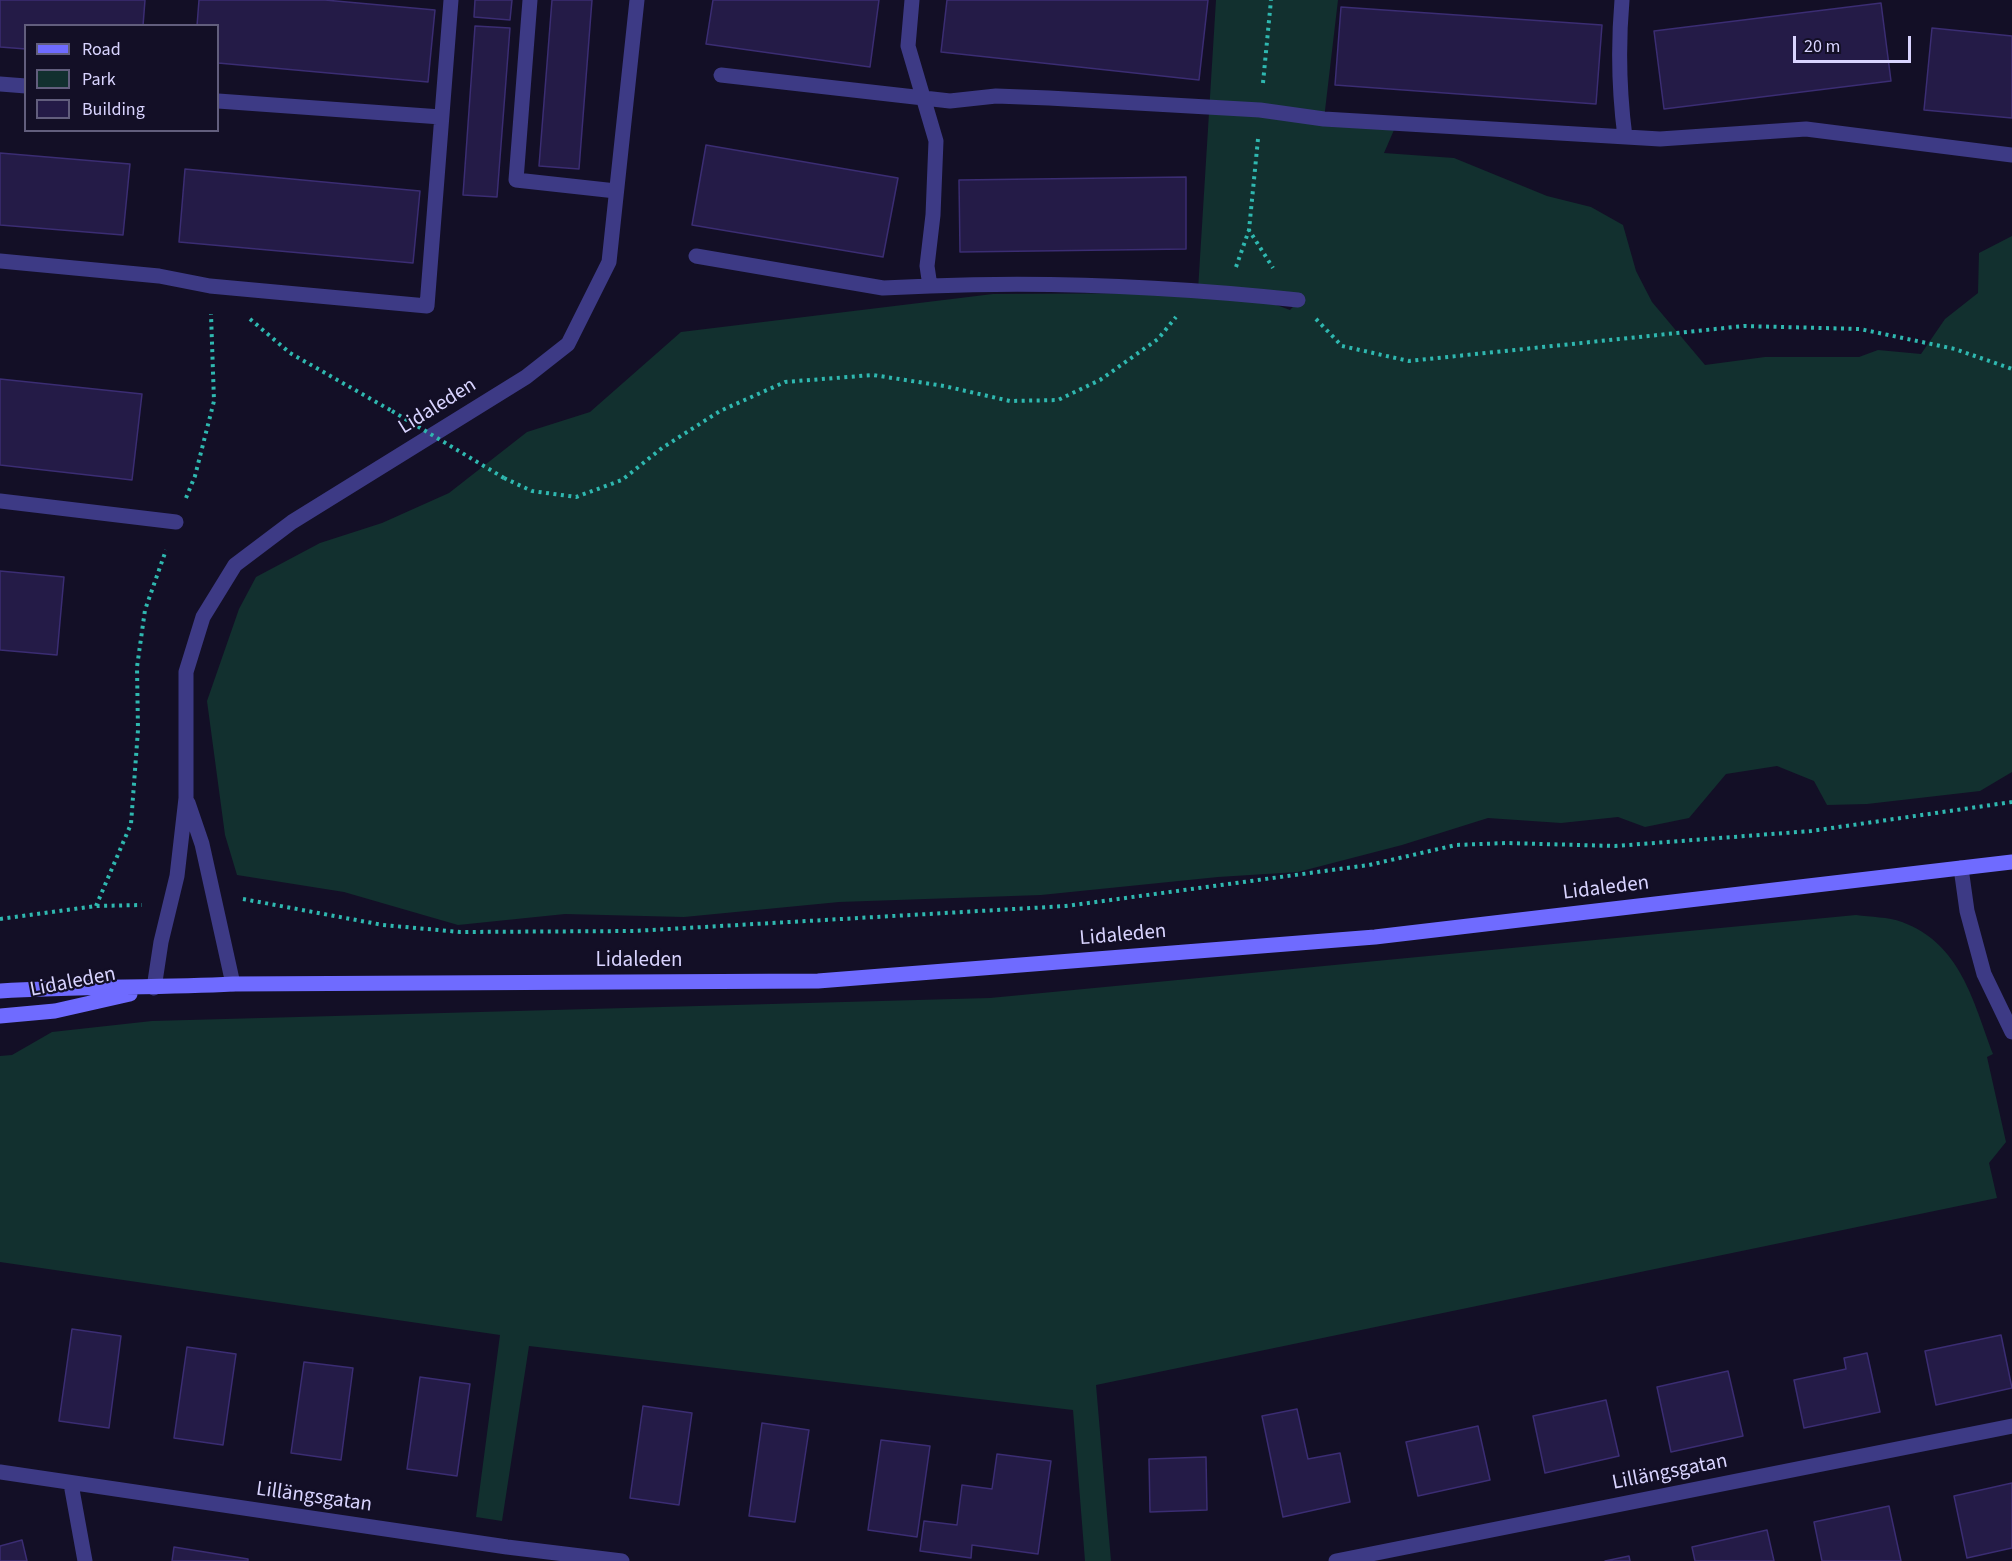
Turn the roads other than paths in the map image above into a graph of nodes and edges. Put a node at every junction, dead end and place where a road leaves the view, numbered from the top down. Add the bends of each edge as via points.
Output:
1 (451, 0) edge
2 (531, 0) edge
3 (637, 0) edge
4 (912, 0) edge
5 (1622, 0) edge
6 (720, 75) dead end
7 (0, 84) edge
8 (24, 86) edge
9 (922, 97) junction
10 (219, 101) edge
11 (441, 117) junction
12 (1625, 137) junction
13 (2012, 155) edge
14 (616, 191) junction
15 (696, 256) dead end
16 (0, 261) edge
17 (930, 286) junction
18 (1298, 300) road end
19 (0, 501) edge
20 (176, 522) road end
21 (186, 798) junction
22 (2012, 862) edge
23 (1961, 868) junction
24 (233, 984) junction
25 (154, 988) junction
26 (0, 992) edge
27 (0, 1016) edge
28 (2012, 1032) edge
29 (2012, 1426) edge
30 (0, 1472) edge
31 (71, 1484) junction
32 (508, 1554) edge
33 (85, 1561) edge
34 (622, 1561) edge
35 (1336, 1561) edge

1 - 11 street
2 - 14 street via 516,180
3 - 14 street, Lidaleden
4 - 9 street via 908,45
5 - 12 street via 1620,96
6 - 9 street
7 - 8 street
9 - 12 street via 950,101 996,96 1260,110 1324,119
9 - 17 street via 936,141 927,266
10 - 11 street
11 - 16 street via 427,306
12 - 13 street via 1660,139 1806,129
14 - 21 street, Lidaleden via 609,262 568,344 526,377 292,522 235,565 203,617 186,672
15 - 17 street via 883,288
17 - 18 street via 1198,290
19 - 20 street
21 - 24 street, Lidaleden via 202,844
21 - 25 street, Lidaleden via 177,876
22 - 23 street, Lidaleden
23 - 24 street, Lidaleden via 1374,937 818,981
23 - 28 street via 1967,911 1984,974
24 - 25 street, Lidaleden
25 - 26 street, Lidaleden via 57,987
25 - 27 street, Lidaleden via 55,1011
29 - 35 street, Lillängsgatan
30 - 31 street, Lillängsgatan
31 - 32 street, Lillängsgatan
31 - 33 street
32 - 34 street, Lillängsgatan

